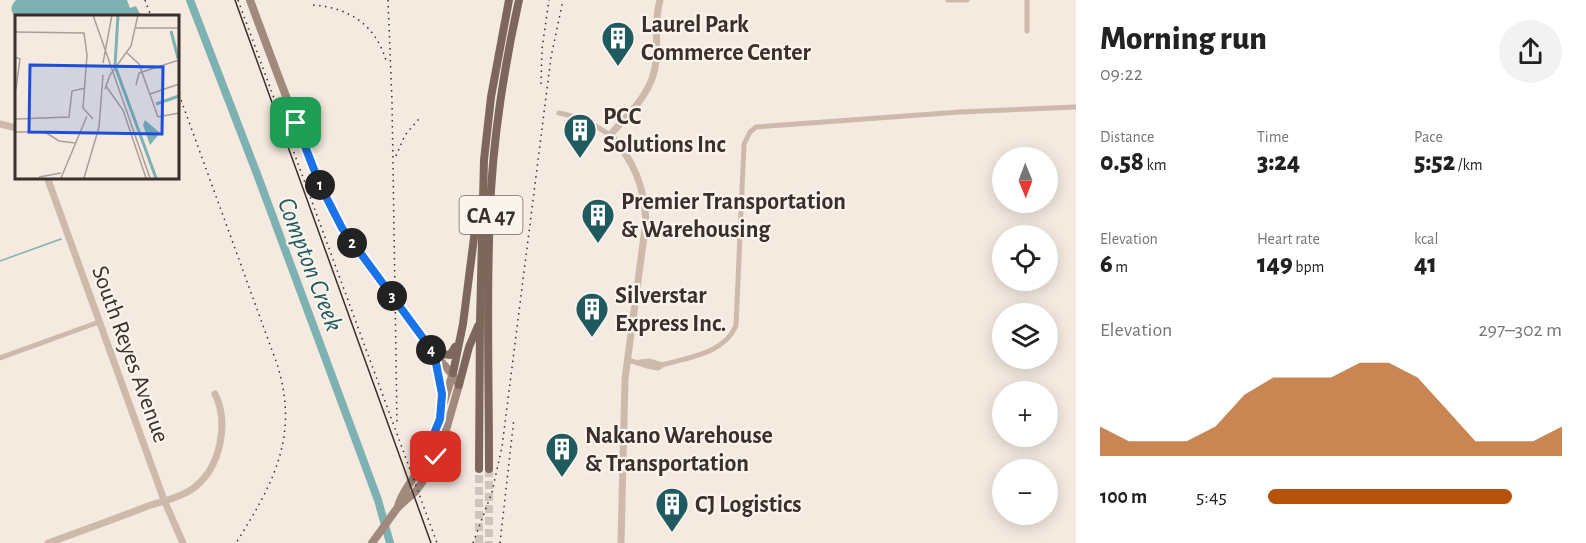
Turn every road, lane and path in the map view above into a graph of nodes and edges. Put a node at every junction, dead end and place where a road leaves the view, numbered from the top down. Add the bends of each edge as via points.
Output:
1 (250, 0) edge
2 (509, 0) edge
3 (519, 0) edge
4 (660, 0) edge
5 (948, 0) edge
6 (967, 0) edge
7 (1027, 0) edge
8 (1028, 31) dead end
9 (1076, 106) edge
10 (559, 113) dead end
11 (0, 124) edge
12 (15, 128) edge
13 (610, 135) junction
14 (46, 178) edge
15 (482, 187) junction
16 (490, 304) junction
17 (480, 321) junction
18 (99, 322) junction
19 (463, 324) junction
20 (434, 353) junction
21 (0, 358) edge
22 (627, 360) junction
23 (453, 373) junction
24 (459, 385) junction
25 (215, 394) dead end
26 (440, 419) junction
27 (426, 453) junction
28 (436, 457) junction
29 (164, 500) junction
30 (398, 507) junction
31 (48, 543) edge
32 (183, 543) edge
33 (372, 543) edge
34 (621, 543) edge

1 - 20 main road via 331,209
2 - 15 main road, CA 47 via 486,126
3 - 16 main road, CA 47 via 496,138
4 - 13 street via 654,75 644,94
5 - 6 street
7 - 8 street
9 - 22 street via 756,127 744,144 736,326 731,337 721,346 662,365
10 - 13 street via 593,124
11 - 12 street
13 - 22 street via 630,160 645,199 646,221
14 - 18 street, South Reyes Avenue
15 - 17 main road, CA 47
15 - 19 main road
16 - 17 main road
16 - 17 main road, CA 47 via 484,470
17 - 24 main road
18 - 21 street
18 - 29 street, South Reyes Avenue
19 - 20 main road via 453,352 447,356
19 - 23 main road
20 - 23 main road
20 - 26 main road via 442,389
22 - 34 street
23 - 24 main road
23 - 26 main road
24 - 28 main road
25 - 29 street via 222,412 222,428 212,464 193,489
26 - 27 main road
27 - 28 main road
27 - 30 main road
28 - 30 main road via 416,491
29 - 31 street
29 - 32 street, South Reyes Avenue
30 - 33 main road

